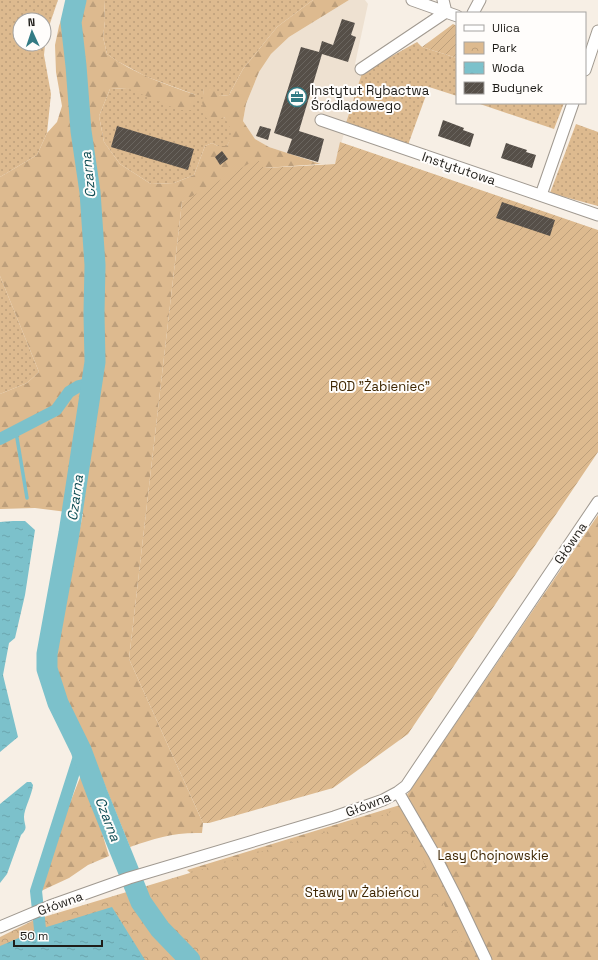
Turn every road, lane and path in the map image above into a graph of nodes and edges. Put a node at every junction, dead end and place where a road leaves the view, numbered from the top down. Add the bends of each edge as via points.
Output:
1 (412, 0) edge
2 (443, 0) edge
3 (480, 0) edge
4 (446, 12) junction
5 (474, 12) edge
6 (456, 16) edge
7 (598, 31) edge
8 (586, 63) edge
9 (361, 69) dead end
10 (573, 104) edge
11 (321, 120) dead end
12 (541, 195) junction
13 (598, 215) edge
14 (598, 502) edge
15 (398, 792) junction
16 (0, 927) edge
17 (486, 960) edge

1 - 4 street
2 - 4 street
3 - 5 street
4 - 6 street
4 - 9 street
7 - 8 street
10 - 12 street
11 - 12 street, Instytutowa
12 - 13 street, Instytutowa
14 - 15 street, Główna via 406,786
15 - 16 street, Główna via 334,817 146,872 50,906
15 - 17 street via 434,854

